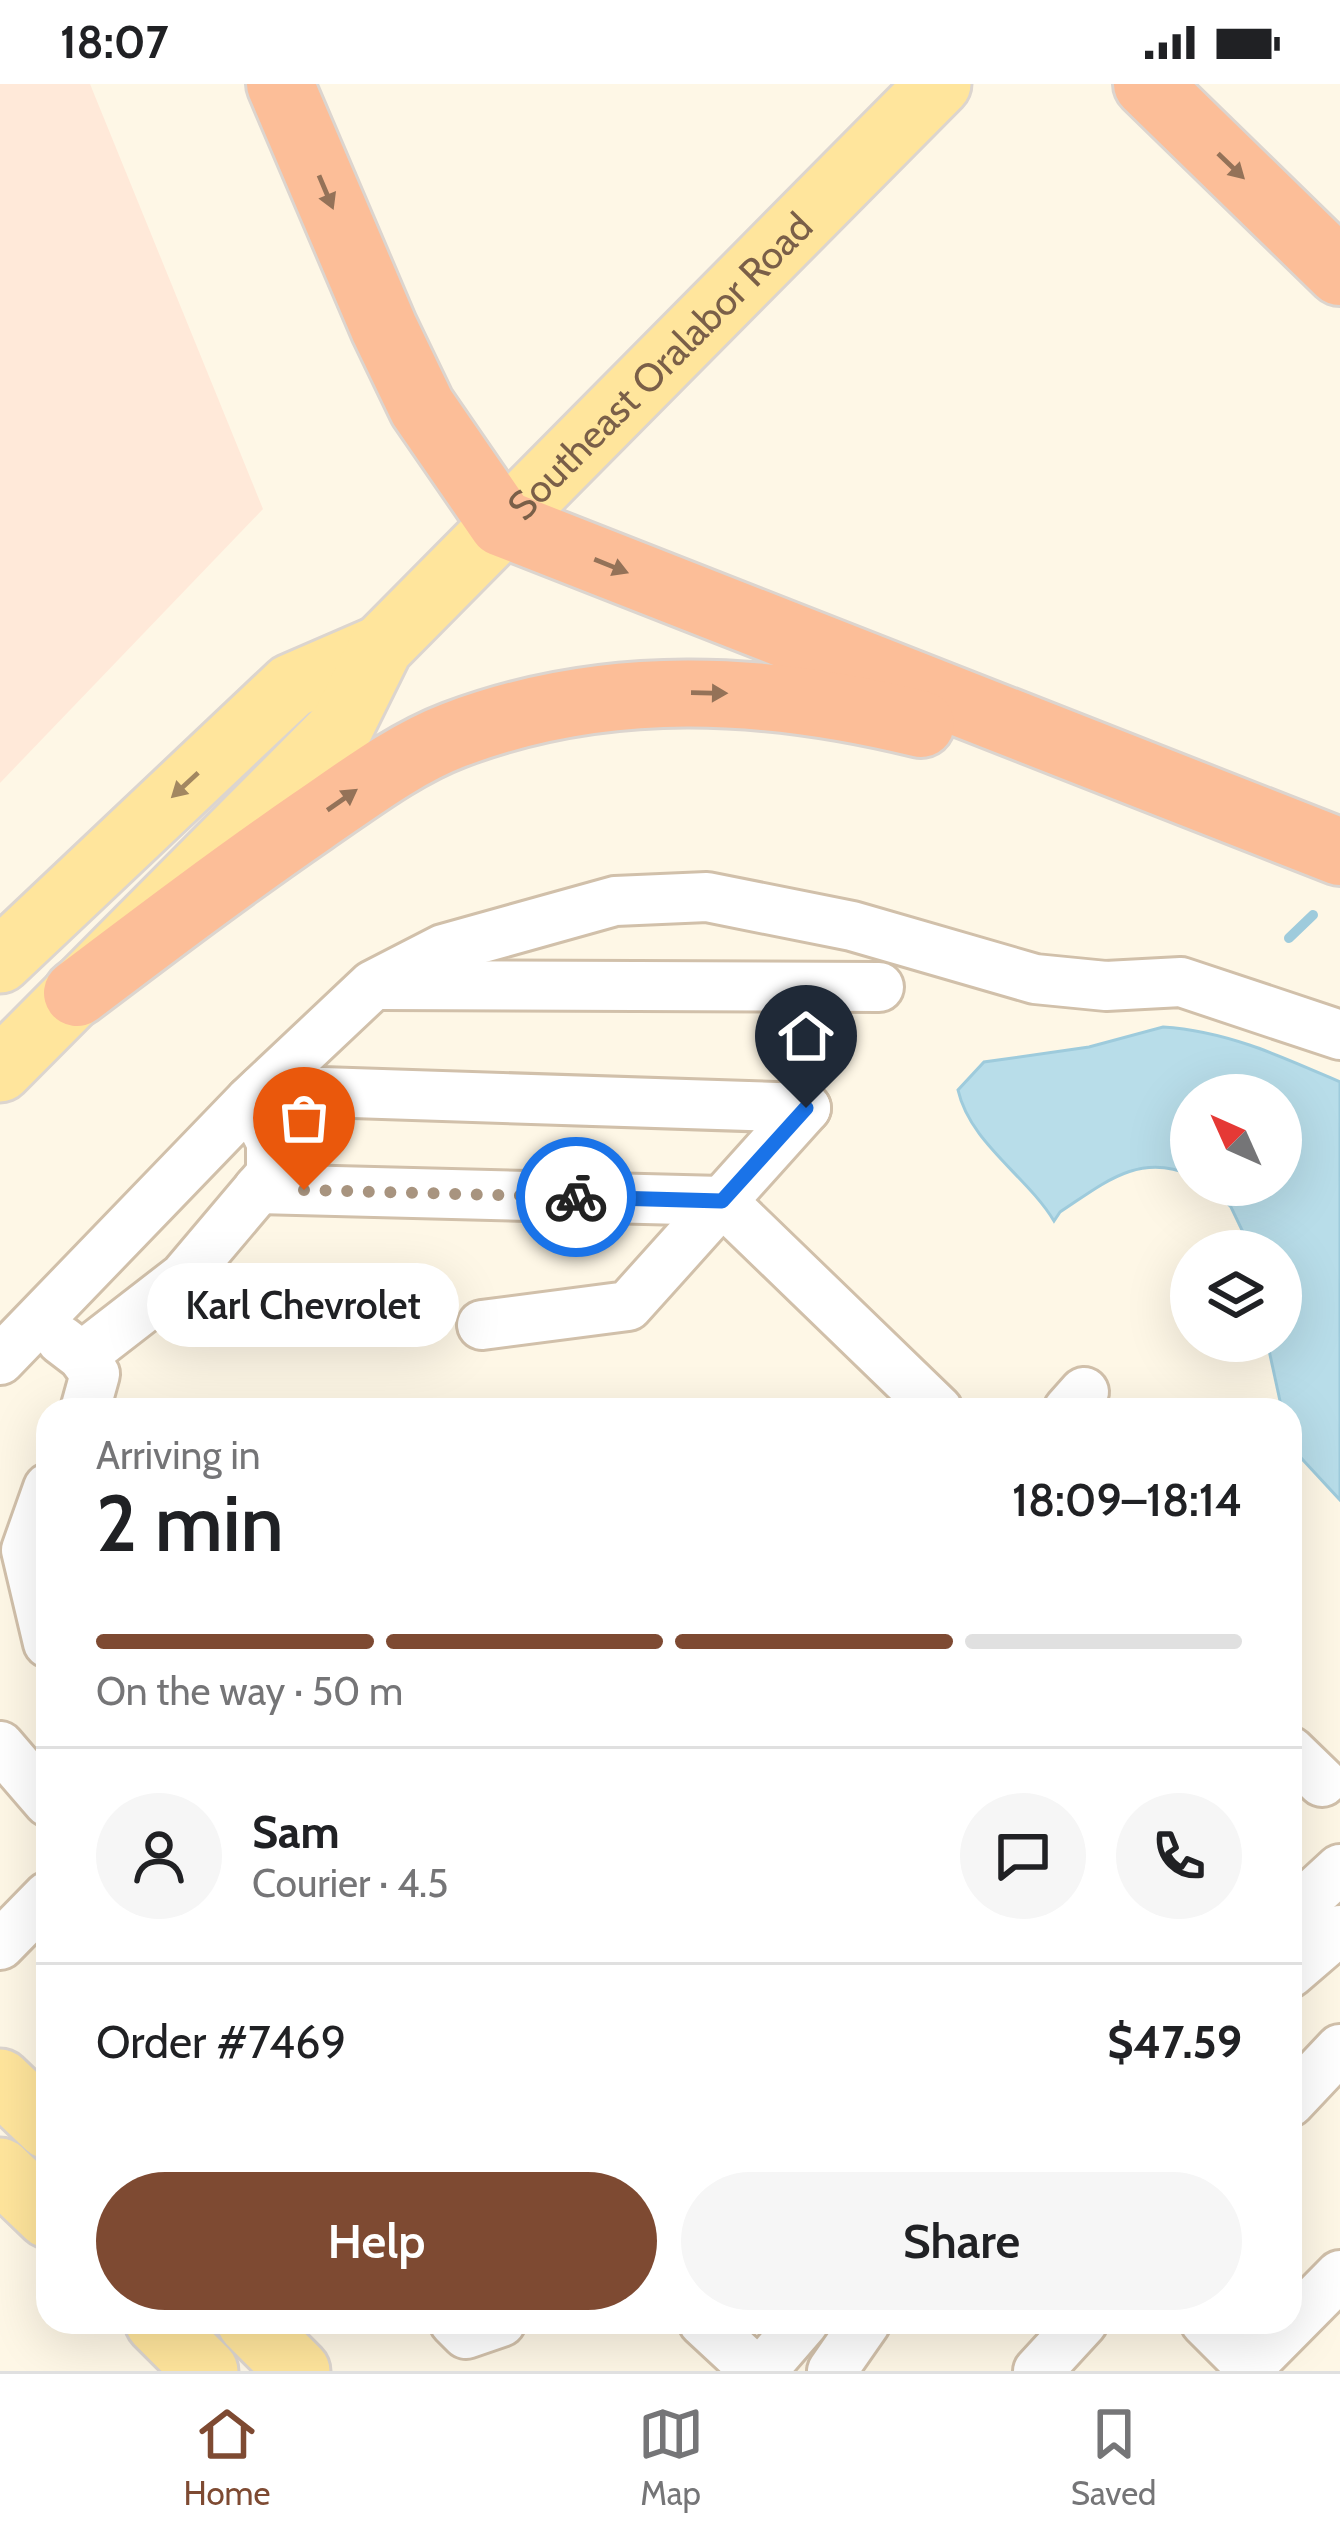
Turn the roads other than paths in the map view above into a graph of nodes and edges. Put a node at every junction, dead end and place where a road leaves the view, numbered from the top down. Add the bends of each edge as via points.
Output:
1 (280, 84) edge
2 (1147, 84) edge
3 (934, 89) edge
4 (1340, 272) edge
5 (502, 523) junction
6 (381, 647) junction
7 (1275, 827) junction
8 (1340, 852) edge
9 (0, 961) edge
10 (373, 985) junction
11 (878, 987) dead end
12 (77, 992) junction
13 (1340, 1035) edge
14 (0, 1070) edge
15 (256, 1096) junction
16 (258, 1189) junction
17 (722, 1201) junction
18 (37, 1321) junction
19 (482, 1325) dead end
20 (82, 1356) junction
21 (0, 1360) edge
22 (88, 1398) edge
23 (926, 1398) edge
24 (36, 1522) edge
25 (36, 1592) edge
26 (0, 1746) edge
27 (36, 1788) edge
28 (1340, 1869) edge
29 (1302, 1904) edge
30 (36, 1908) edge
31 (1340, 1930) edge
32 (0, 1945) edge
33 (1302, 1963) edge
34 (1340, 2049) edge
35 (0, 2080) edge
36 (1302, 2089) edge
37 (36, 2115) edge
38 (0, 2170) edge
39 (36, 2204) edge
40 (1340, 2276) edge
41 (1302, 2316) edge
42 (169, 2334) edge
43 (261, 2334) edge
44 (716, 2334) edge
45 (795, 2334) edge
46 (858, 2334) edge
47 (1071, 2334) edge
48 (1217, 2334) edge
49 (1285, 2334) edge
50 (1252, 2369) edge
51 (206, 2371) edge
52 (298, 2371) edge
53 (756, 2371) edge
54 (767, 2371) edge
55 (832, 2371) edge
56 (1038, 2371) edge

1 -> 5 highway via 422,407
2 -> 4 highway
3 - 5 main road, Southeast Oralabor Road
5 - 6 main road, Southeast Oralabor Road
5 -> 7 highway
6 -> 9 main road, Southeast Oralabor Road via 291,686
6 - 12 main road, Southeast Oralabor Road via 343,726
7 - 8 highway
12 -> 7 highway via 360,787 451,736 604,698 722,693 839,704
10 - 11 lane
10 - 13 lane via 443,949 524,923 615,901 707,897 852,926 1035,979 1181,982
10 - 15 lane
12 - 14 main road, Southeast Oralabor Road
15 - 16 lane via 271,1142 271,1174
15 - 17 lane via 806,1108
15 - 18 lane
16 - 17 lane
16 - 20 lane via 184,1276
17 - 19 lane via 628,1306
17 - 23 lane
18 - 20 lane
18 - 21 lane
20 - 22 lane via 94,1375
24 - 25 lane via 26,1550
26 - 27 lane
28 - 29 lane
30 - 32 lane
31 - 33 lane
34 - 36 lane
35 - 37 main road
38 - 39 main road
40 - 41 lane
42 - 51 main road
43 - 52 main road
44 - 53 lane
45 - 54 lane
46 - 55 lane
47 - 56 lane
48 - 50 lane
49 - 50 lane

